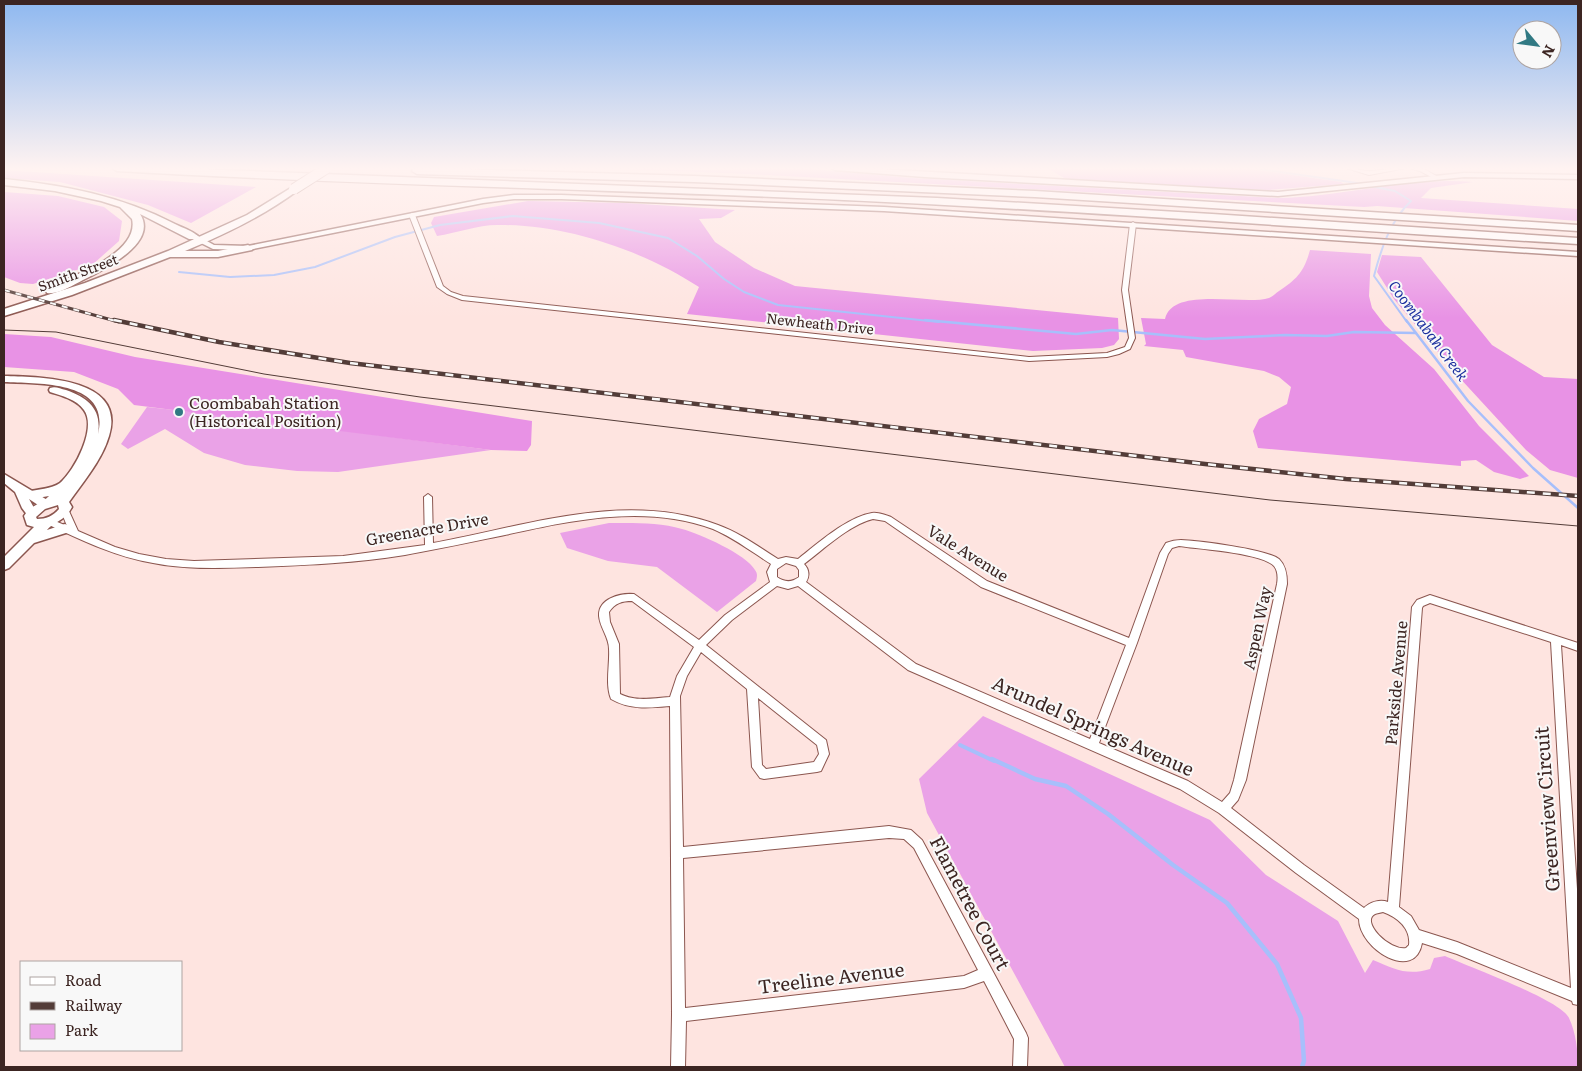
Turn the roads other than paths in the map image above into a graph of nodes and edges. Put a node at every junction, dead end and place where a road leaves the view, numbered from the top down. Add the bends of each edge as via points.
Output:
1 (137, 218) edge
2 (158, 218) edge
3 (238, 218) edge
4 (247, 218) edge
5 (397, 218) edge
6 (413, 218) edge
7 (1034, 218) edge
8 (1228, 218) edge
9 (1433, 218) edge
10 (240, 222) junction
11 (1134, 224) junction
12 (1578, 228) edge
13 (1450, 232) joint
14 (201, 237) junction
15 (1578, 241) edge
16 (248, 248) junction
17 (1578, 254) edge
18 (164, 256) junction
19 (51, 290) junction
20 (4, 304) edge
21 (4, 313) edge
22 (1130, 324) joint
23 (4, 379) edge
24 (4, 387) edge
25 (4, 478) edge
26 (62, 487) junction
27 (25, 493) junction
28 (428, 497) dead end
29 (47, 503) junction
30 (64, 507) junction
31 (32, 517) junction
32 (48, 522) junction
33 (70, 530) junction
34 (29, 540) junction
35 (429, 547) junction
36 (4, 557) edge
37 (777, 563) junction
38 (799, 563) junction
39 (4, 565) edge
40 (776, 582) junction
41 (800, 582) junction
42 (1556, 640) junction
43 (1132, 643) junction
44 (699, 645) junction
45 (1578, 647) edge
46 (752, 689) junction
47 (675, 701) junction
48 (1093, 745) junction
49 (1223, 809) junction
50 (677, 853) junction
51 (1575, 890) edge
52 (1393, 909) junction
53 (1366, 916) junction
54 (1416, 935) junction
55 (986, 973) junction
56 (1578, 998) edge
57 (679, 1015) junction
58 (678, 1067) edge
59 (1020, 1067) edge

1 - 19 highway via 137,234 130,244 98,269
2 - 14 highway
3 - 14 main road, Smith Street
4 - 10 main road, Smith Street
5 - 16 street
6 - 22 street, Newheath Drive via 440,287 462,298 1029,359 1116,353 1128,348 1132,338
7 - 11 street
8 - 13 highway
9 - 12 highway
10 - 14 main road, Smith Street
10 - 16 main road via 232,230 230,238
11 - 17 street
11 - 22 street, Newheath Drive via 1125,290
13 - 15 highway
14 - 16 street via 213,247
14 - 18 main road, Smith Street
14 - 19 main road, Smith Street
16 - 18 main road via 216,256
18 - 21 main road, Smith Street
19 - 20 main road, Smith Street
23 - 30 main road via 70,385 88,393 104,410 106,426 102,444
24 - 26 main road via 58,391 88,406 94,418 94,437
25 - 27 street
26 - 27 main road via 47,492
26 - 29 main road
27 - 29 street
27 - 31 street
28 - 35 street
29 - 30 main road
29 - 31 main road
30 - 32 main road
30 - 33 street
31 - 32 main road
31 - 36 main road via 21,539
32 - 33 street, Greenacre Drive
32 - 34 main road
33 - 34 main road
33 - 35 street, Greenacre Drive via 132,555 176,563 346,559
34 - 39 main road
35 - 37 street, Greenacre Drive via 589,514 637,511 679,516 716,527
37 - 38 street via 786,560
37 - 40 street via 772,574
38 - 41 street via 803,566 804,575
38 - 43 street, Vale Avenue via 855,522 879,516 984,584
40 - 41 street via 785,585
40 - 44 street via 720,624
41 - 48 street, Arundel Springs Avenue via 912,667
42 - 45 street
42 - 51 street, Greenview Circuit
42 - 52 street, Parkside Avenue via 1437,601 1424,600 1417,607
43 - 48 street, Aspen Way
43 - 49 street, Aspen Way via 1169,545 1179,543 1258,555 1272,560 1281,569 1282,584 1240,780 1234,796
44 - 46 street
44 - 47 street via 682,674
44 - 47 street via 634,598 616,599 605,607 603,614 614,642 615,696 632,703
46 - 46 street via 822,744 824,754 817,767 764,774 760,771 757,767
47 - 50 street
48 - 49 street, Arundel Springs Avenue via 1184,785
49 - 53 street, Arundel Springs Avenue
50 - 55 street, Flametree Court via 889,832 907,834 918,844
50 - 57 street
51 - 56 street, Greenview Circuit
52 - 53 street via 1375,907
52 - 54 street via 1407,920
53 - 54 street via 1367,930 1387,951 1410,953 1414,949
54 - 56 street via 1457,948
55 - 57 street, Treeline Avenue via 964,982
55 - 59 street, Flametree Court via 1021,1038
57 - 58 street

